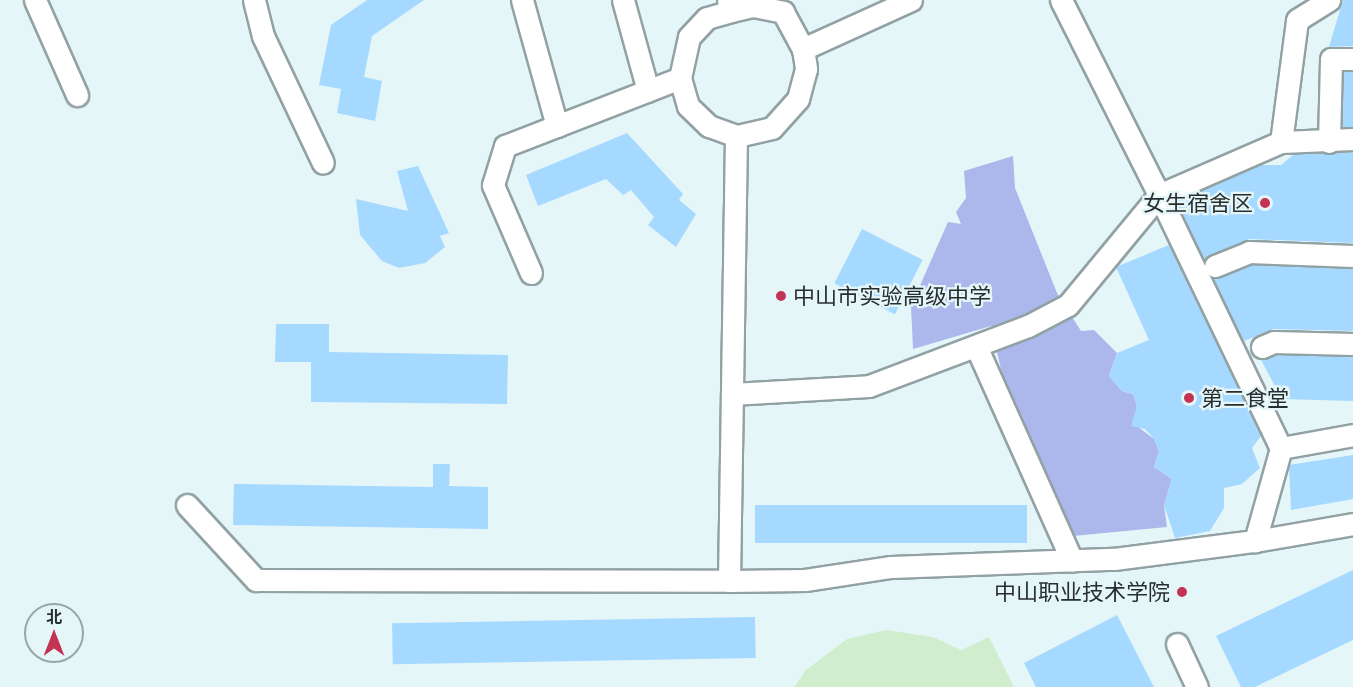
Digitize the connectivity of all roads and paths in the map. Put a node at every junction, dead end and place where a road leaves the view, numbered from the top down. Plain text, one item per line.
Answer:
1 (35, 0) edge
2 (254, 0) edge
3 (522, 0) edge
4 (622, 0) edge
5 (911, 0) edge
6 (1061, 0) edge
7 (1329, 0) edge
8 (729, 5) edge
9 (803, 50) junction
10 (1353, 59) edge
11 (680, 78) junction
12 (648, 91) junction
13 (78, 95) dead end
14 (557, 126) junction
15 (736, 136) junction
16 (1353, 140) edge
17 (1281, 142) junction
18 (1329, 142) junction
19 (323, 163) dead end
20 (1159, 195) junction
21 (1353, 256) edge
22 (1215, 266) dead end
23 (531, 273) dead end
24 (1353, 344) edge
25 (1262, 347) dead end
26 (967, 349) junction
27 (732, 394) junction
28 (1353, 435) edge
29 (1281, 448) junction
30 (187, 505) dead end
31 (1353, 524) edge
32 (1255, 541) junction
33 (1072, 561) junction
34 (729, 581) junction
35 (1177, 644) dead end
36 (1197, 687) edge

1 - 13 street
2 - 19 street
3 - 14 street
4 - 12 street
5 - 9 street
6 - 20 street
7 - 17 street
8 - 9 street
8 - 11 street
9 - 15 street
10 - 18 street
11 - 12 street
11 - 15 street
12 - 14 street
14 - 23 street
15 - 27 street
16 - 18 street
17 - 18 street
17 - 20 street
20 - 26 street
20 - 29 street
21 - 22 street
24 - 25 street
26 - 27 street
26 - 33 street
27 - 34 street
28 - 29 street
29 - 32 street
30 - 34 street
31 - 32 street
32 - 33 street
33 - 34 street
35 - 36 street

